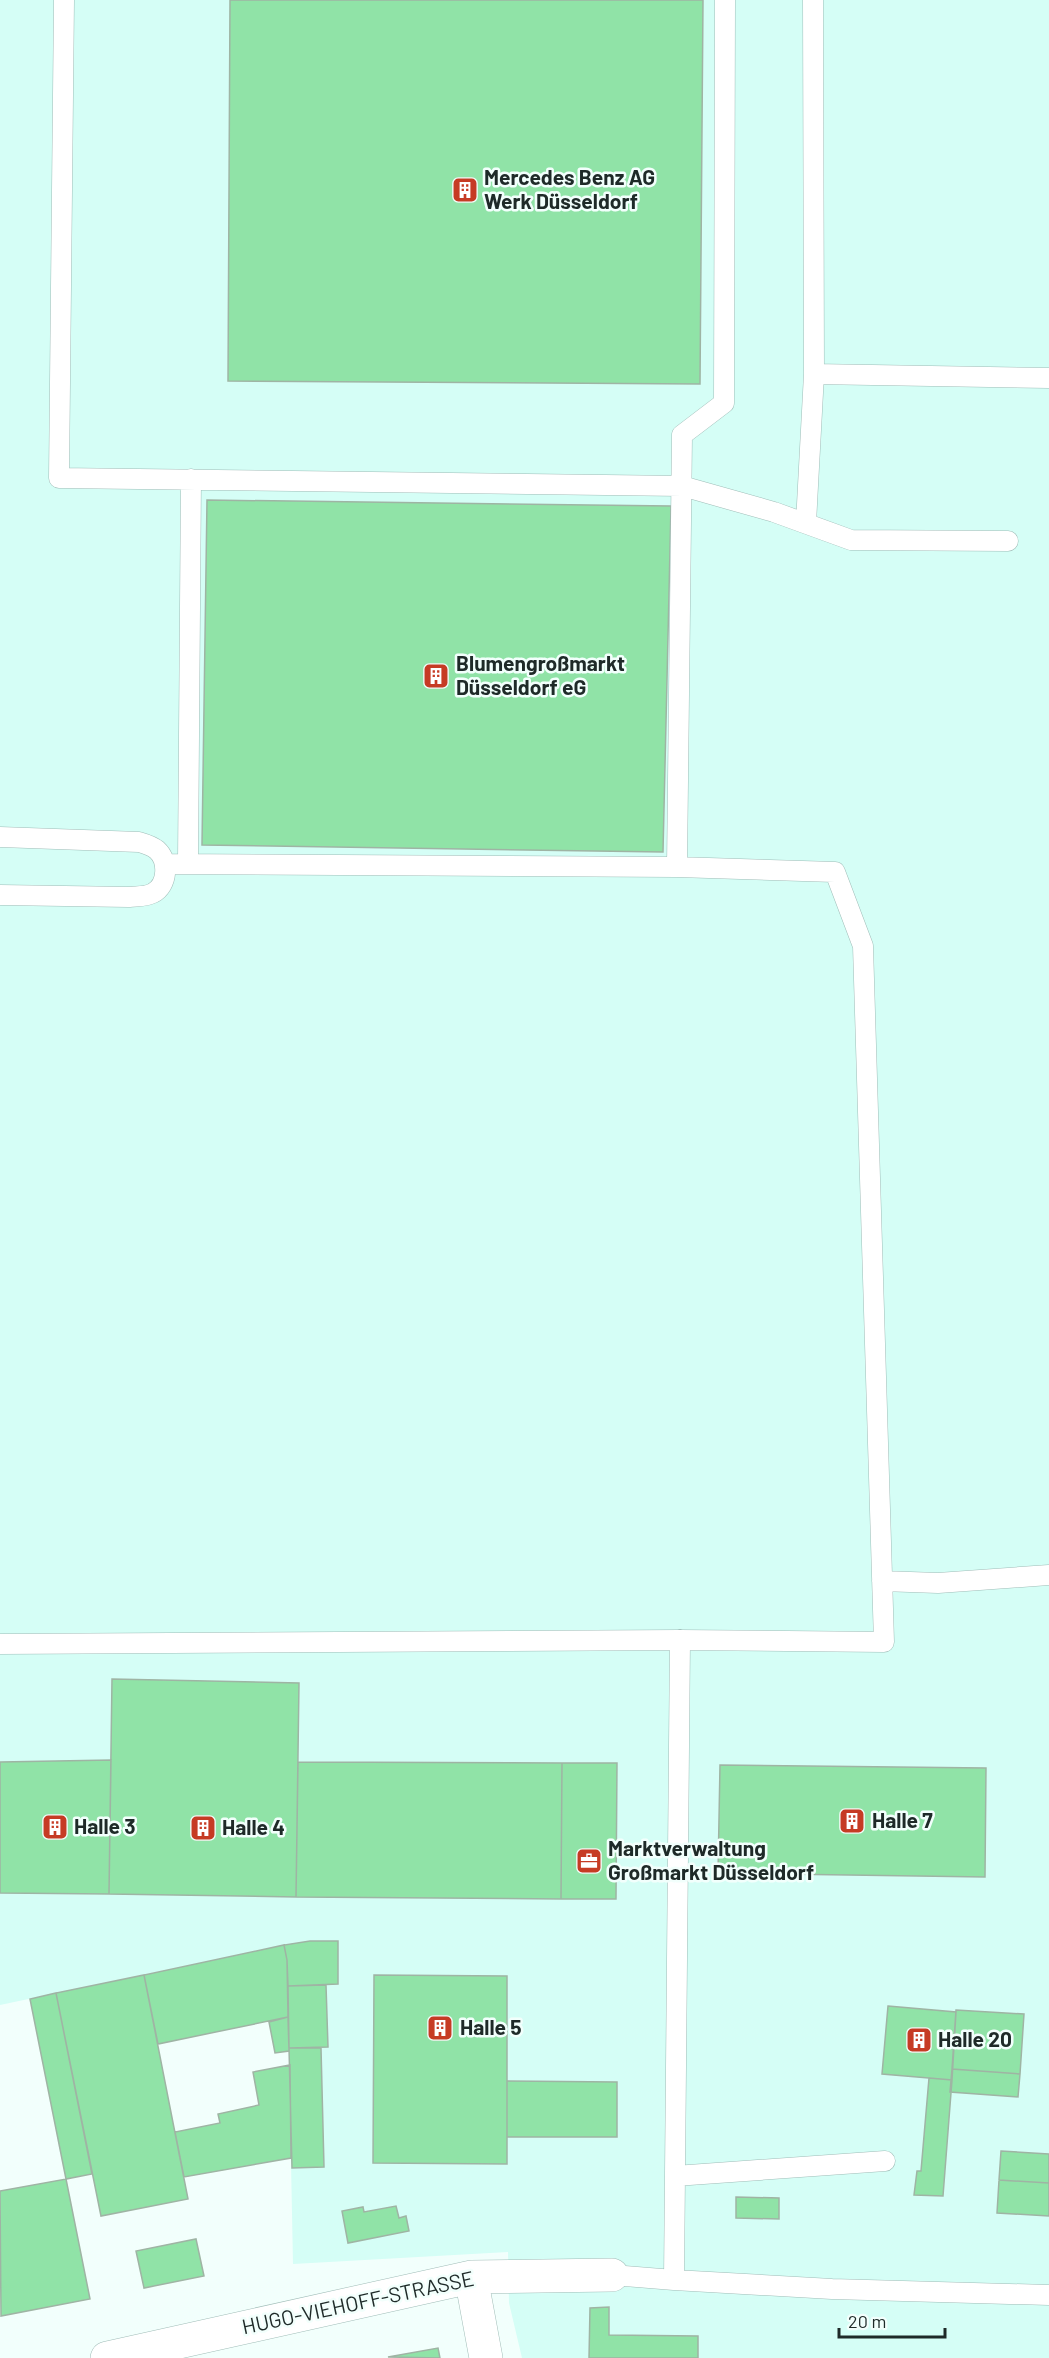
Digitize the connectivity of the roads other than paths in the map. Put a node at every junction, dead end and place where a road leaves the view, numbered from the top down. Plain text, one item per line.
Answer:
1 (64, 0) edge
2 (724, 0) edge
3 (813, 0) edge
4 (814, 374) junction
5 (1049, 378) edge
6 (191, 479) junction
7 (682, 486) junction
8 (806, 523) junction
9 (1008, 541) dead end
10 (0, 837) edge
11 (188, 863) junction
12 (165, 864) junction
13 (677, 867) junction
14 (0, 895) edge
15 (1049, 1575) edge
16 (882, 1581) junction
17 (680, 1640) junction
18 (0, 1644) edge
19 (885, 2161) dead end
20 (675, 2176) junction
21 (612, 2275) joint
22 (471, 2277) junction
23 (674, 2280) junction
24 (1049, 2295) edge
25 (125, 2356) edge
26 (486, 2358) edge

1 - 6 lane
2 - 7 lane
3 - 4 lane
4 - 5 lane
4 - 8 lane
6 - 7 lane
6 - 11 lane
7 - 8 lane
7 - 13 lane
8 - 9 lane
10 - 12 lane
11 - 12 lane
11 - 13 lane
12 - 14 lane
13 - 16 lane
15 - 16 lane
16 - 17 lane
17 - 18 lane
17 - 20 lane
19 - 20 lane
20 - 23 lane
21 - 22 street, HUGO-VIEHOFF-STRASSE
21 - 23 lane
22 - 25 street, HUGO-VIEHOFF-STRASSE
22 - 26 street
23 - 24 lane

